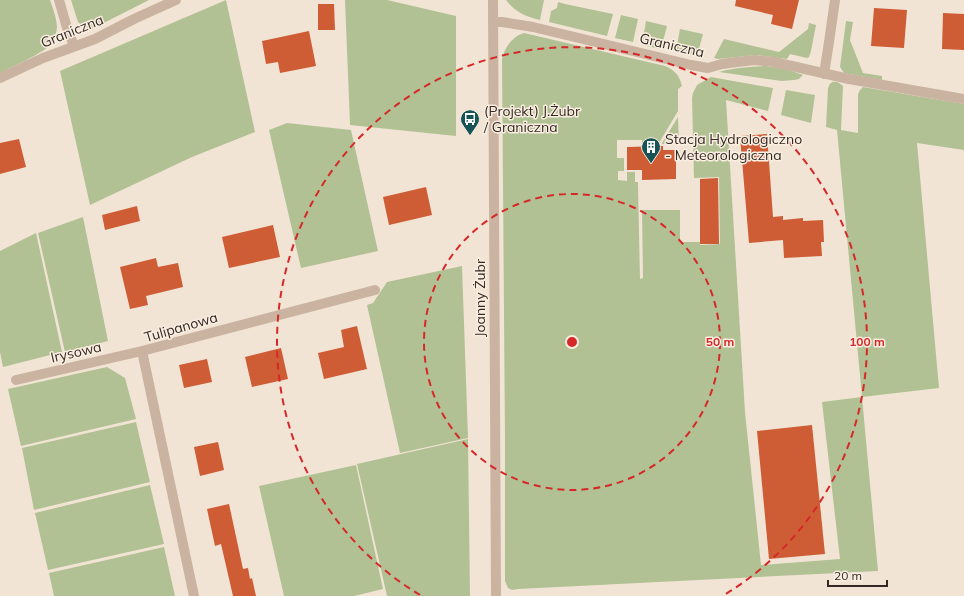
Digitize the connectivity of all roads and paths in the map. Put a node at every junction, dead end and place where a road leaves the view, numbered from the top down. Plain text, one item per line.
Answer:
1 (58, 0) edge
2 (176, 0) edge
3 (493, 0) edge
4 (835, 0) edge
5 (493, 22) junction
6 (74, 46) junction
7 (824, 74) junction
8 (0, 78) edge
9 (964, 99) edge
10 (375, 290) dead end
11 (142, 352) junction
12 (16, 380) dead end
13 (194, 596) edge
14 (496, 596) edge

1 - 6 street
2 - 6 street, Graniczna
3 - 5 street, Joanny Żubr
4 - 7 street
5 - 7 street, Graniczna
5 - 14 street, Joanny Żubr
6 - 8 street, Graniczna
7 - 9 street, Graniczna
10 - 11 street, Tulipanowa
11 - 12 street, Irysowa
11 - 13 street, Tulipanowa

